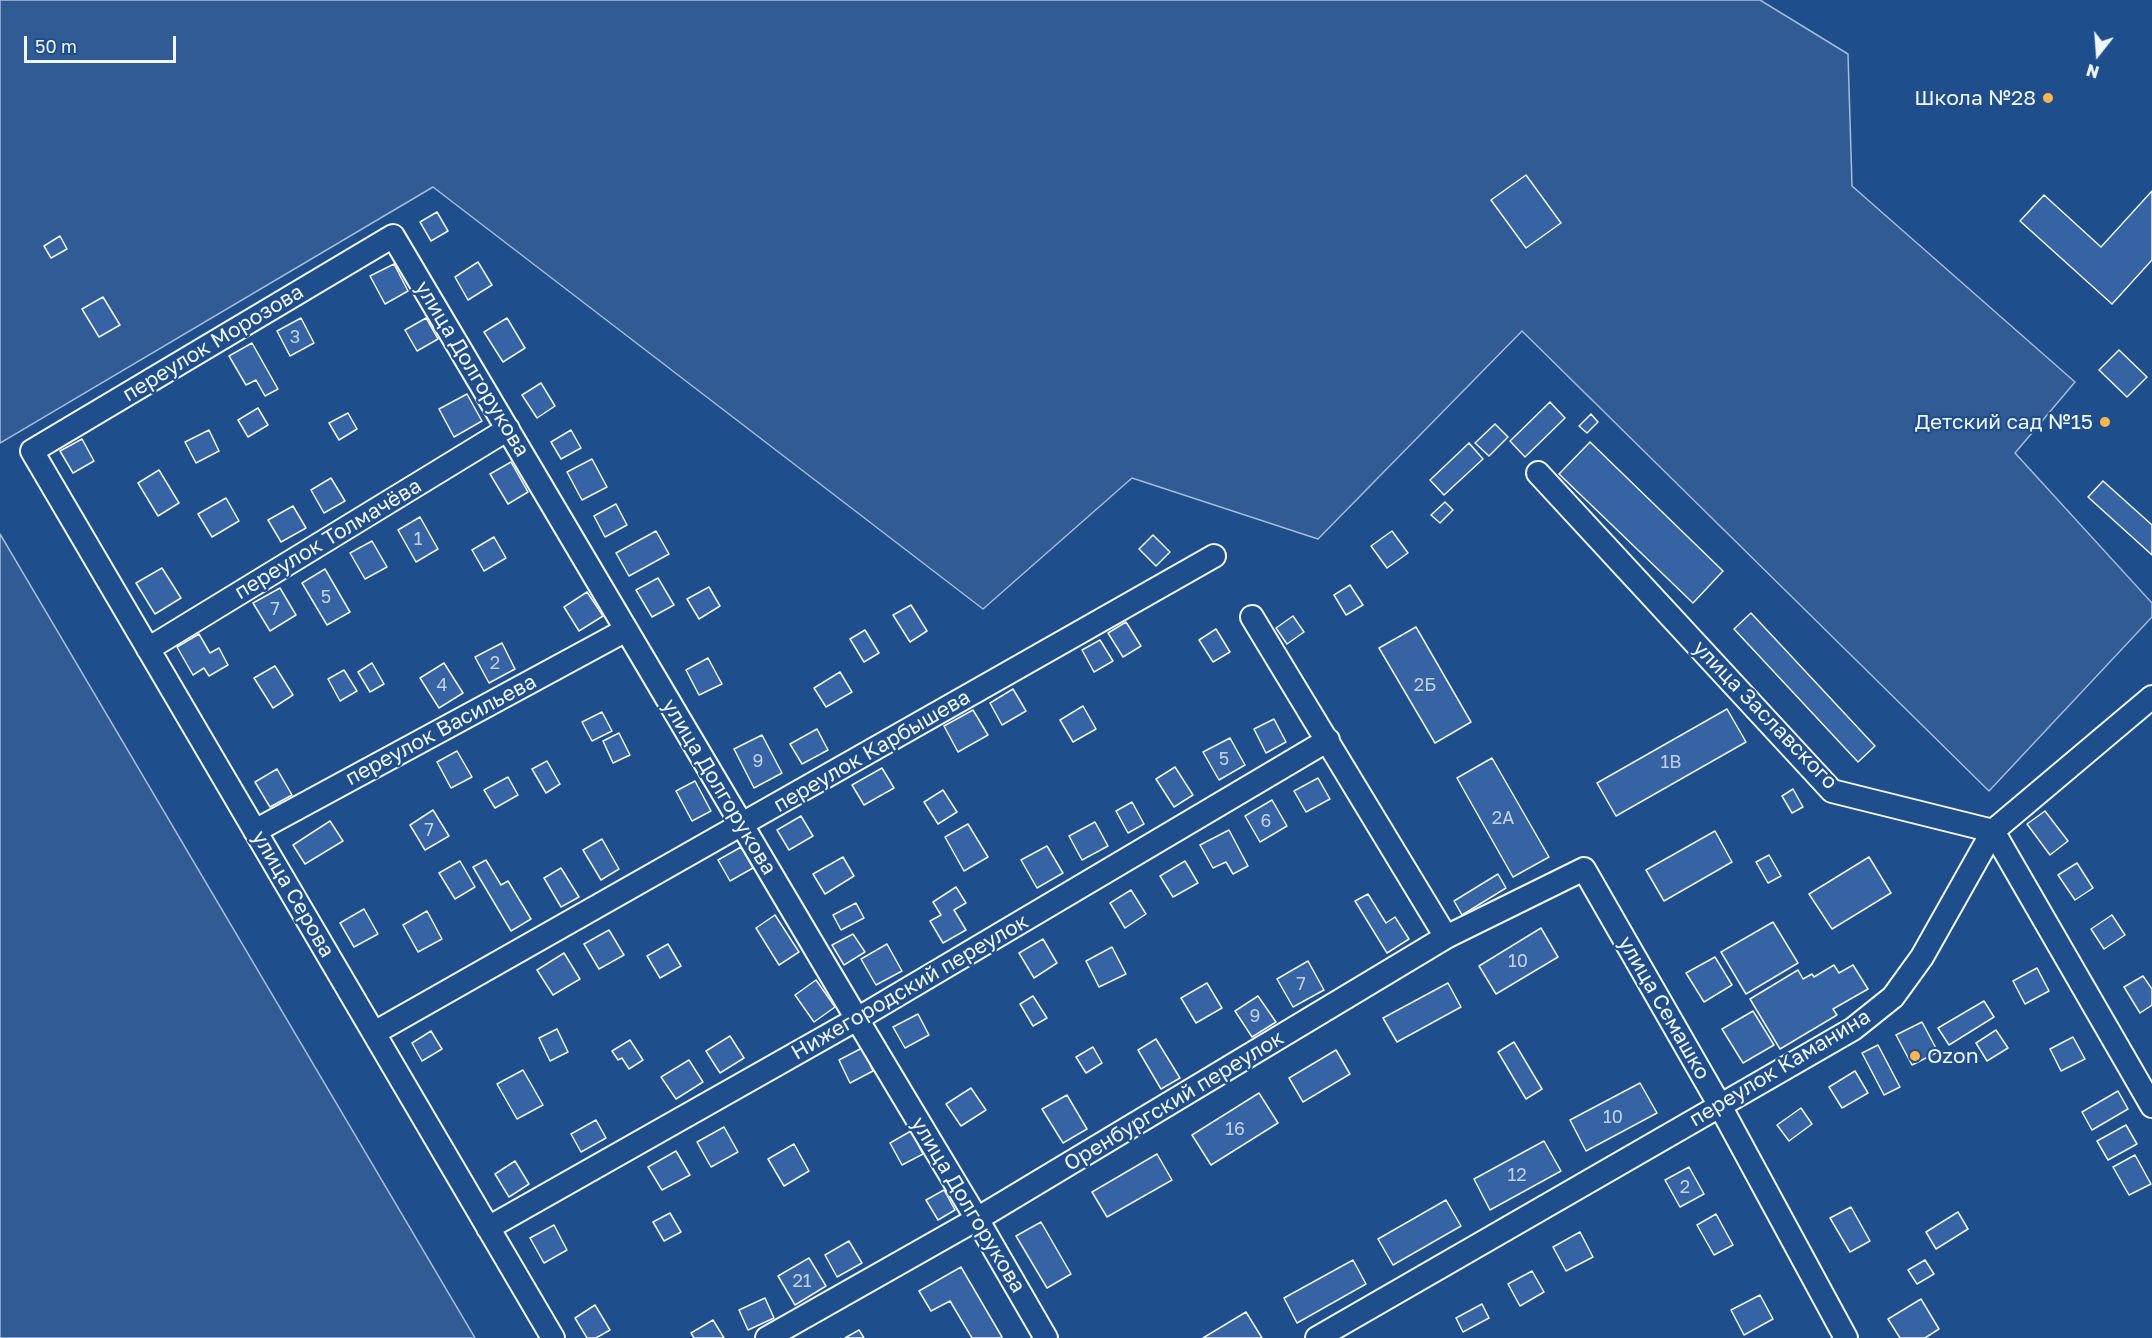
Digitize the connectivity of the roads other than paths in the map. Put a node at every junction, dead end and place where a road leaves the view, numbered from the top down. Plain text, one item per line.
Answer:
1 (393, 236) joint
2 (508, 429) junction
3 (32, 451) joint
4 (1538, 473) dead end
5 (1214, 556) dead end
6 (1252, 617) dead end
7 (626, 630) junction
8 (148, 649) junction
9 (2152, 698) edge
10 (1328, 740) junction
11 (742, 825) junction
12 (255, 831) junction
13 (1993, 831) junction
14 (1584, 869) joint
15 (1446, 937) junction
16 (856, 1019) junction
17 (374, 1033) junction
18 (1719, 1104) junction
19 (2152, 1106) edge
20 (977, 1219) junction
21 (488, 1228) junction
22 (553, 1338) edge
23 (767, 1338) edge
24 (1046, 1338) edge
25 (1317, 1338) edge
26 (1846, 1338) edge

1 - 2 street, улица Долгорукова
1 - 3 street, переулок Морозова
2 - 7 street, улица Долгорукова
2 - 8 street, переулок Толмачёва
3 - 8 street, улица Серова
4 - 13 street, улица Заславского
5 - 11 street, переулок Карбышева
6 - 10 street
7 - 11 street, улица Долгорукова
7 - 12 street, переулок Васильева
8 - 12 street, улица Серова
9 - 13 street, переулок Каманина
10 - 15 street
10 - 16 street, Нижегородский переулок
11 - 16 street, улица Долгорукова
11 - 17 street, переулок Карбышева
12 - 17 street, улица Серова
13 - 18 street, переулок Каманина
13 - 19 street
14 - 15 street, Оренбургский переулок
14 - 18 street, улица Семашко
15 - 20 street, Оренбургский переулок
16 - 20 street, улица Долгорукова
16 - 21 street, Нижегородский переулок
17 - 21 street, улица Серова
18 - 25 street, переулок Каманина
18 - 26 street, улица Семашко
20 - 23 street, Оренбургский переулок
20 - 24 street, улица Долгорукова
21 - 22 street, улица Серова

